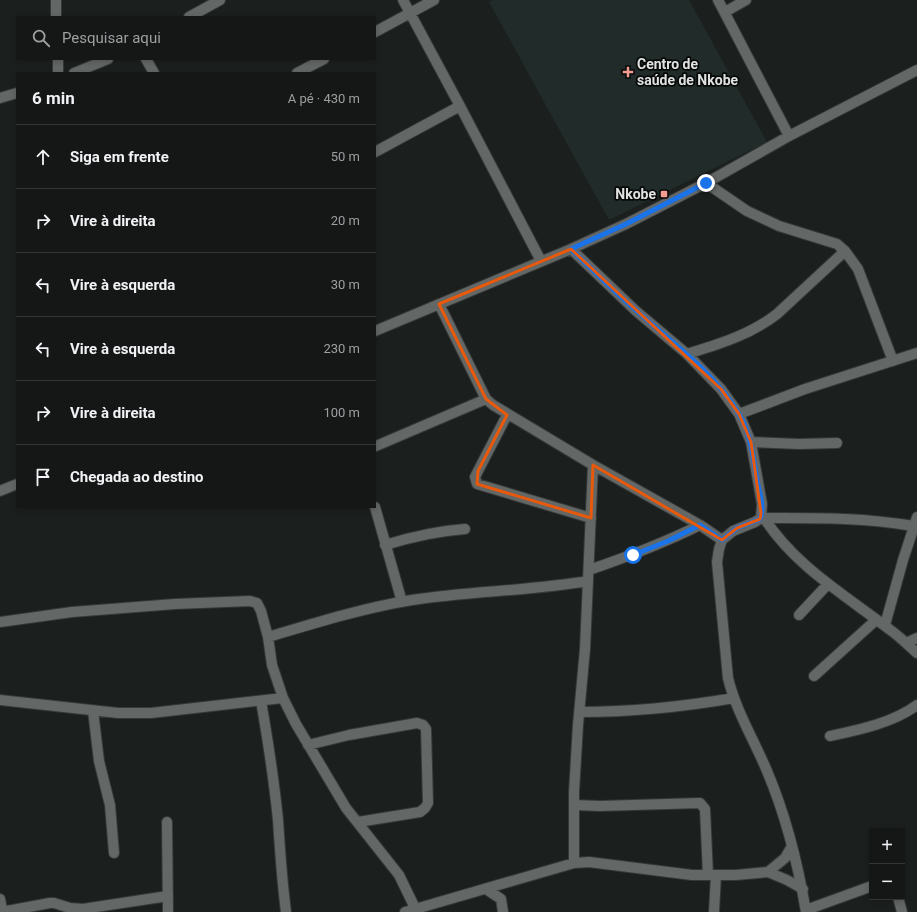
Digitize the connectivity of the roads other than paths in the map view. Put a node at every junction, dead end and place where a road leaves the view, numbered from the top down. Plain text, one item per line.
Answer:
1 (56, 0) edge
2 (220, 0) edge
3 (403, 0) edge
4 (434, 0) edge
5 (718, 0) edge
6 (746, 0) edge
7 (725, 12) junction
8 (410, 13) junction
9 (56, 16) edge
10 (191, 16) edge
11 (376, 31) edge
12 (58, 60) edge
13 (106, 60) edge
14 (147, 60) edge
15 (322, 60) edge
16 (917, 70) edge
17 (58, 72) edge
18 (76, 72) edge
19 (153, 72) edge
20 (300, 72) edge
21 (16, 93) edge
22 (0, 98) edge
23 (460, 106) junction
24 (789, 136) junction
25 (376, 151) edge
26 (706, 183) junction
27 (571, 249) junction
28 (845, 251) junction
29 (541, 261) junction
30 (439, 304) junction
31 (376, 331) edge
32 (917, 353) edge
33 (687, 354) junction
34 (893, 361) junction
35 (486, 399) junction
36 (507, 414) junction
37 (740, 414) junction
38 (751, 442) junction
39 (837, 443) dead end
40 (376, 446) edge
41 (593, 465) junction
42 (16, 484) edge
43 (0, 491) edge
44 (375, 508) edge
45 (591, 518) junction
46 (763, 518) junction
47 (915, 521) edge
48 (700, 525) junction
49 (465, 529) dead end
50 (722, 540) junction
51 (385, 545) junction
52 (589, 570) junction
53 (588, 580) junction
54 (828, 584) junction
55 (402, 602) junction
56 (799, 616) dead end
57 (0, 622) edge
58 (880, 623) junction
59 (268, 637) junction
60 (917, 638) edge
61 (906, 644) junction
62 (917, 653) edge
63 (814, 676) dead end
64 (282, 698) junction
65 (734, 698) junction
66 (0, 700) edge
67 (261, 701) junction
68 (917, 705) edge
69 (93, 711) junction
70 (579, 712) junction
71 (830, 736) dead end
72 (308, 745) junction
73 (574, 805) junction
74 (167, 822) dead end
75 (358, 822) junction
76 (792, 846) junction
77 (114, 853) dead end
78 (574, 863) junction
79 (768, 872) junction
80 (712, 875) junction
81 (869, 887) edge
82 (486, 888) junction
83 (803, 889) junction
84 (168, 896) junction
85 (0, 899) edge
86 (899, 900) edge
87 (50, 908) edge
88 (409, 911) edge
89 (806, 911) edge
90 (168, 912) edge
91 (286, 912) edge
92 (503, 912) edge
93 (714, 912) edge
94 (902, 912) edge

1 - 9 street
2 - 10 street
3 - 8 street
4 - 8 street
5 - 7 street
6 - 7 street
7 - 24 street
8 - 11 street
8 - 23 street
12 - 17 street
13 - 18 street
14 - 19 street
15 - 20 street
16 - 24 street
21 - 22 street
23 - 25 street
23 - 29 street
24 - 26 street
26 - 27 street
26 - 28 street
27 - 29 street
27 - 33 street
28 - 33 street
28 - 34 street
29 - 30 street
30 - 31 street
30 - 35 street
32 - 34 street
33 - 37 street
34 - 37 street
35 - 36 street
35 - 40 street
36 - 41 street
36 - 45 street
37 - 38 street
38 - 39 street
38 - 46 street
41 - 45 street
41 - 48 street
42 - 43 street
44 - 51 street
45 - 52 street
46 - 47 street
46 - 50 street
46 - 54 street
47 - 58 street
48 - 50 street
48 - 52 street
49 - 51 street
50 - 65 street
51 - 55 street
52 - 53 street
53 - 55 street
53 - 70 street
54 - 56 street
54 - 58 street
55 - 59 street
57 - 59 street
58 - 61 street
58 - 63 street
59 - 64 street
60 - 61 street
61 - 62 street
64 - 67 street
64 - 72 street
65 - 70 street
65 - 76 street
66 - 69 street
67 - 69 street
67 - 91 street
68 - 71 street
69 - 77 street
70 - 73 street
72 - 75 street
72 - 75 street
73 - 78 street
73 - 80 street
74 - 84 street
75 - 88 street
76 - 79 street
76 - 83 street
78 - 80 street
78 - 82 street
79 - 80 street
79 - 83 street
80 - 93 street
81 - 89 street
82 - 88 street
82 - 92 street
83 - 89 street
84 - 87 street
84 - 90 street
85 - 87 street
86 - 94 street

